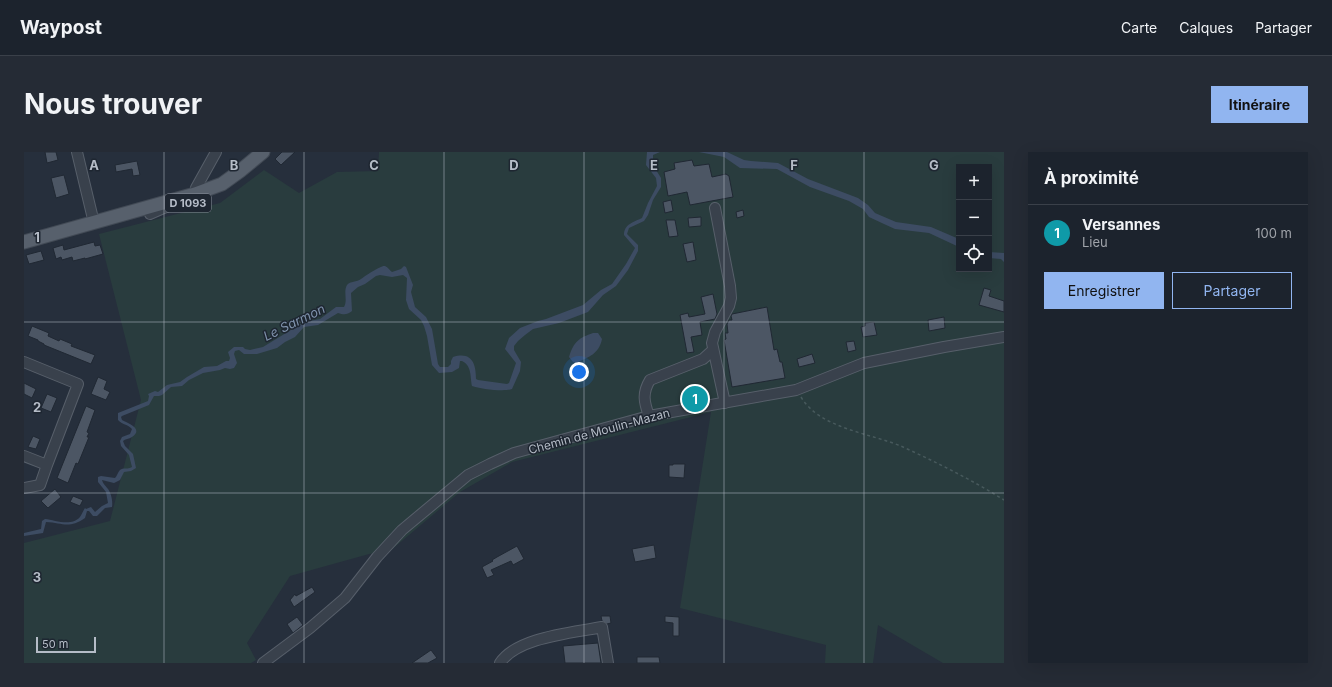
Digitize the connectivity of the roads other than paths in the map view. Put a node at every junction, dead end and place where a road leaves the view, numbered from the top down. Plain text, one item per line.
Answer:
1 (77, 152) edge
2 (216, 152) edge
3 (263, 152) edge
4 (266, 152) edge
5 (194, 194) junction
6 (715, 208) dead end
7 (150, 214) junction
8 (94, 223) junction
9 (24, 242) edge
10 (1004, 337) edge
11 (714, 350) junction
12 (24, 362) edge
13 (725, 403) junction
14 (649, 416) junction
15 (24, 456) edge
16 (47, 464) junction
17 (24, 488) edge
18 (264, 663) edge
19 (500, 663) edge
20 (608, 663) edge

1 - 8 street
2 - 5 street
3 - 5 main road, D 1093
4 - 7 main road, D 1093
5 - 7 street
5 - 8 main road, D 1093
6 - 11 street
7 - 8 main road, D 1093
8 - 9 main road, D 1093
10 - 13 street, Chemin de Moulin-Mazan
11 - 13 street
11 - 14 street
12 - 16 street
13 - 14 street, Chemin de Moulin-Mazan
14 - 18 street, Chemin de Moulin-Mazan
15 - 16 street
16 - 17 street
19 - 20 street

